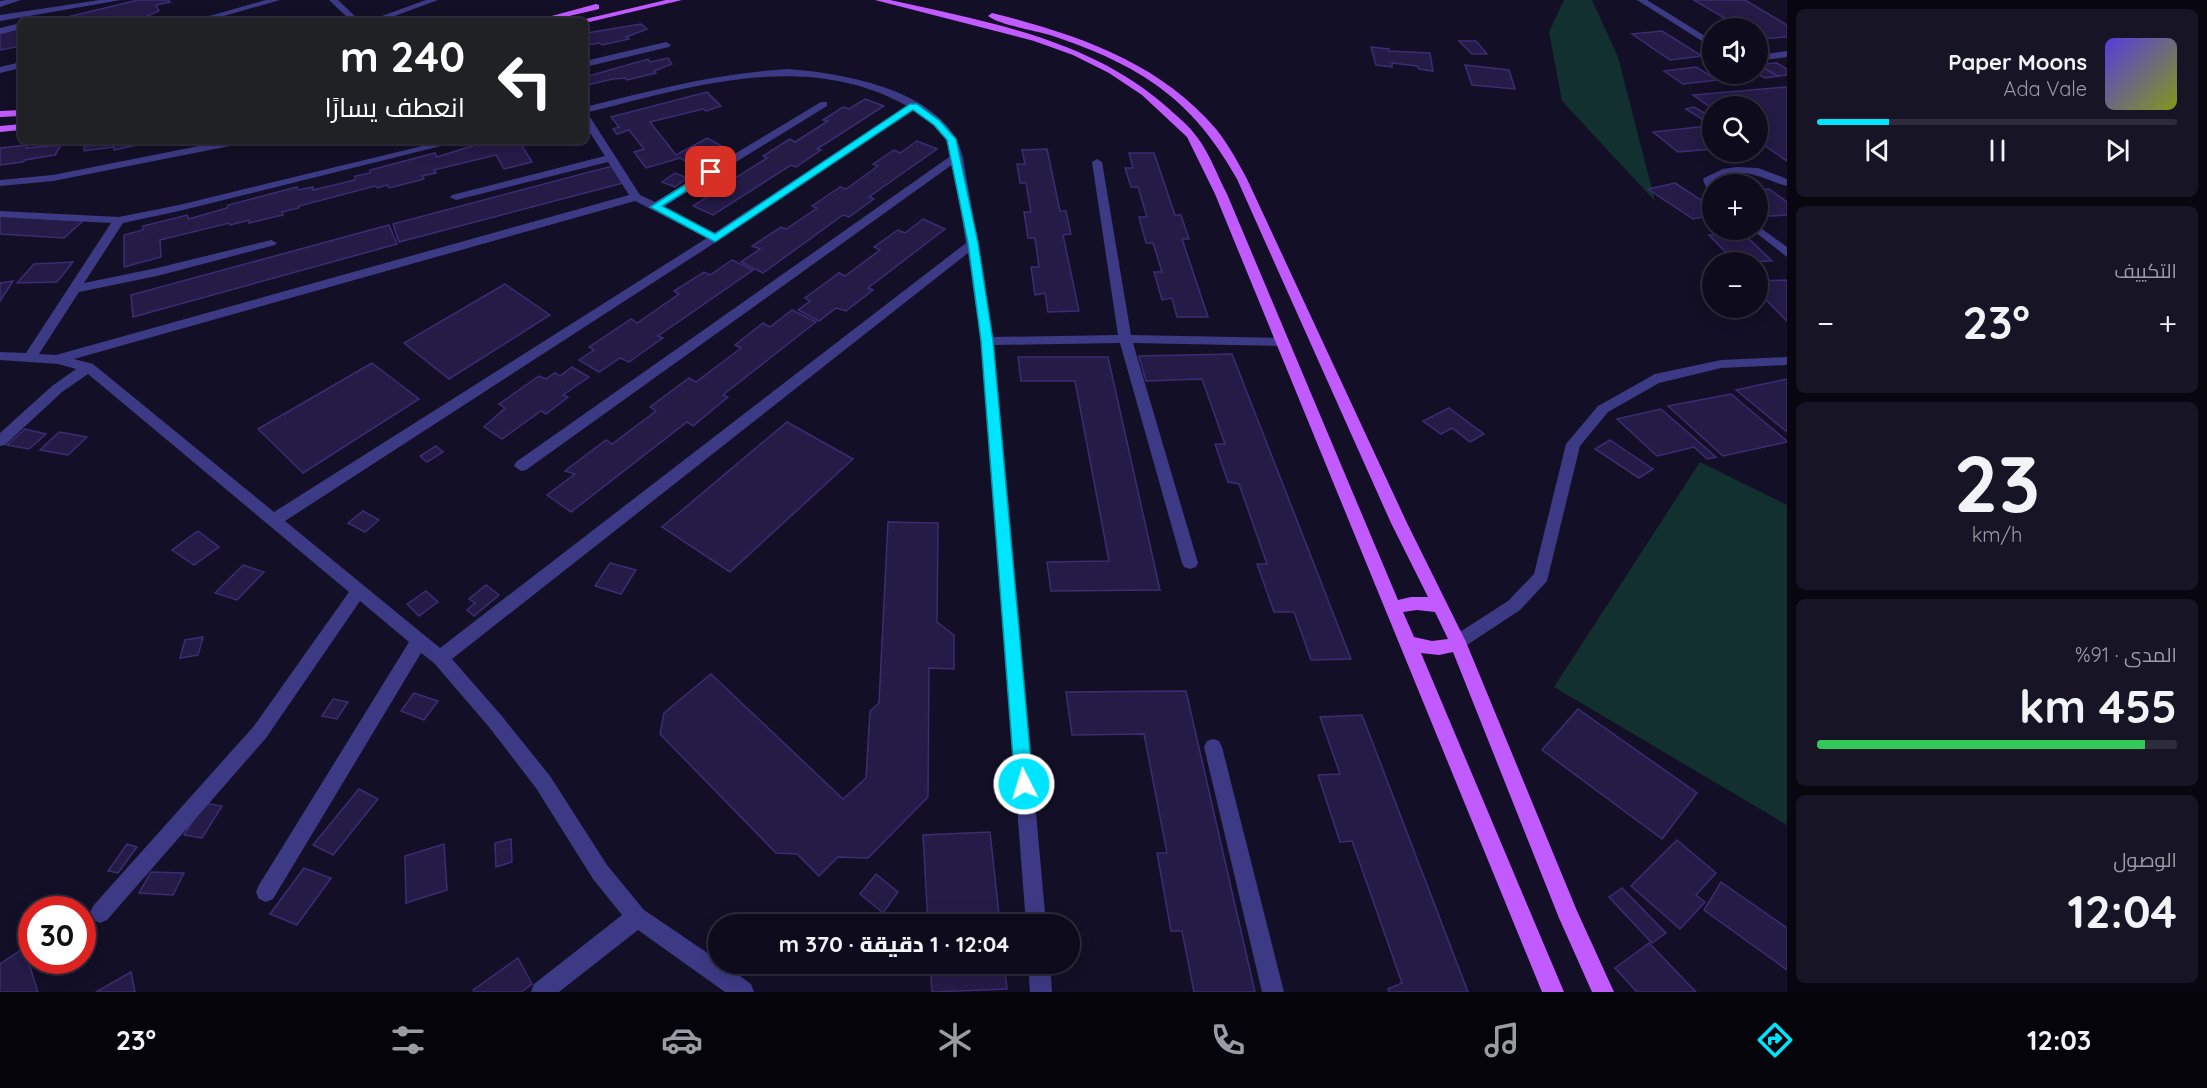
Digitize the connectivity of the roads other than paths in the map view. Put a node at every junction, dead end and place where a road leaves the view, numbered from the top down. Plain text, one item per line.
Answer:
1 (16, 0) edge
2 (117, 0) edge
3 (125, 0) edge
4 (276, 0) edge
5 (333, 0) edge
6 (434, 0) edge
7 (678, 0) edge
8 (879, 0) edge
9 (925, 0) edge
10 (1641, 0) edge
11 (0, 4) edge
12 (602, 6) dead end
13 (0, 18) edge
14 (52, 18) edge
15 (207, 18) edge
16 (353, 18) edge
17 (381, 18) edge
18 (550, 18) edge
19 (588, 19) edge
20 (18, 27) edge
21 (0, 31) edge
22 (1702, 38) edge
23 (666, 45) dead end
24 (1787, 54) edge
25 (1768, 56) edge
26 (588, 63) edge
27 (18, 66) edge
28 (0, 70) edge
29 (824, 104) dead end
30 (913, 106) junction
31 (588, 109) edge
32 (18, 113) edge
33 (0, 114) edge
34 (588, 122) edge
35 (18, 127) edge
36 (0, 129) edge
37 (225, 144) edge
38 (444, 144) edge
39 (956, 157) junction
40 (611, 158) junction
41 (1097, 162) dead end
42 (1717, 174) edge
43 (1766, 174) edge
44 (1768, 175) edge
45 (0, 183) edge
46 (1787, 183) edge
47 (456, 197) dead end
48 (636, 197) junction
49 (655, 207) junction
50 (0, 214) edge
51 (119, 220) junction
52 (1768, 237) edge
53 (715, 238) junction
54 (270, 243) dead end
55 (973, 243) junction
56 (1787, 253) edge
57 (75, 289) junction
58 (1125, 339) junction
59 (987, 341) junction
60 (1282, 342) junction
61 (0, 356) edge
62 (31, 356) junction
63 (58, 360) junction
64 (1787, 361) edge
65 (88, 367) junction
66 (0, 441) edge
67 (521, 466) dead end
68 (274, 520) junction
69 (1190, 563) dead end
70 (359, 590) junction
71 (1441, 607) junction
72 (1393, 609) junction
73 (419, 641) junction
74 (1406, 642) junction
75 (1458, 642) junction
76 (440, 658) junction
77 (1213, 747) dead end
78 (267, 892) dead end
79 (100, 913) dead end
80 (1035, 914) edge
81 (638, 917) junction
82 (1040, 974) edge
83 (542, 992) edge
84 (743, 992) edge
85 (1041, 992) edge
86 (1273, 992) edge
87 (1553, 992) edge
88 (1603, 992) edge

1 - 11 street
2 - 13 street
3 - 14 street
4 - 15 street
5 - 16 street
6 - 17 street
7 - 19 main road
8 - 60 main road
9 - 71 main road
10 - 22 street
12 - 18 main road
20 - 21 street
23 - 26 street
24 - 25 street
27 - 28 street
29 - 49 street
30 - 31 street
30 - 39 street
30 - 53 street
32 - 33 main road
34 - 40 street
35 - 36 main road
37 - 45 street
38 - 51 street
39 - 55 street
39 - 67 street
40 - 47 street
40 - 48 street
41 - 58 street
42 - 43 street
44 - 46 street
48 - 49 street
48 - 63 street
49 - 53 street
50 - 51 street
51 - 57 street
52 - 56 street
53 - 68 street
54 - 57 street
55 - 59 street
55 - 76 street
57 - 62 street
58 - 59 street
58 - 60 street
58 - 69 street
59 - 80 street
60 - 72 main road
61 - 62 street
62 - 63 street
63 - 65 street
64 - 75 street
65 - 66 street
65 - 68 street
68 - 70 street
70 - 73 street
70 - 79 street
71 - 72 main road
71 - 75 main road
72 - 74 main road
73 - 76 street
73 - 78 street
74 - 75 main road
74 - 87 main road
75 - 88 main road
76 - 81 street
77 - 86 street
81 - 83 street
81 - 84 street
82 - 85 street

